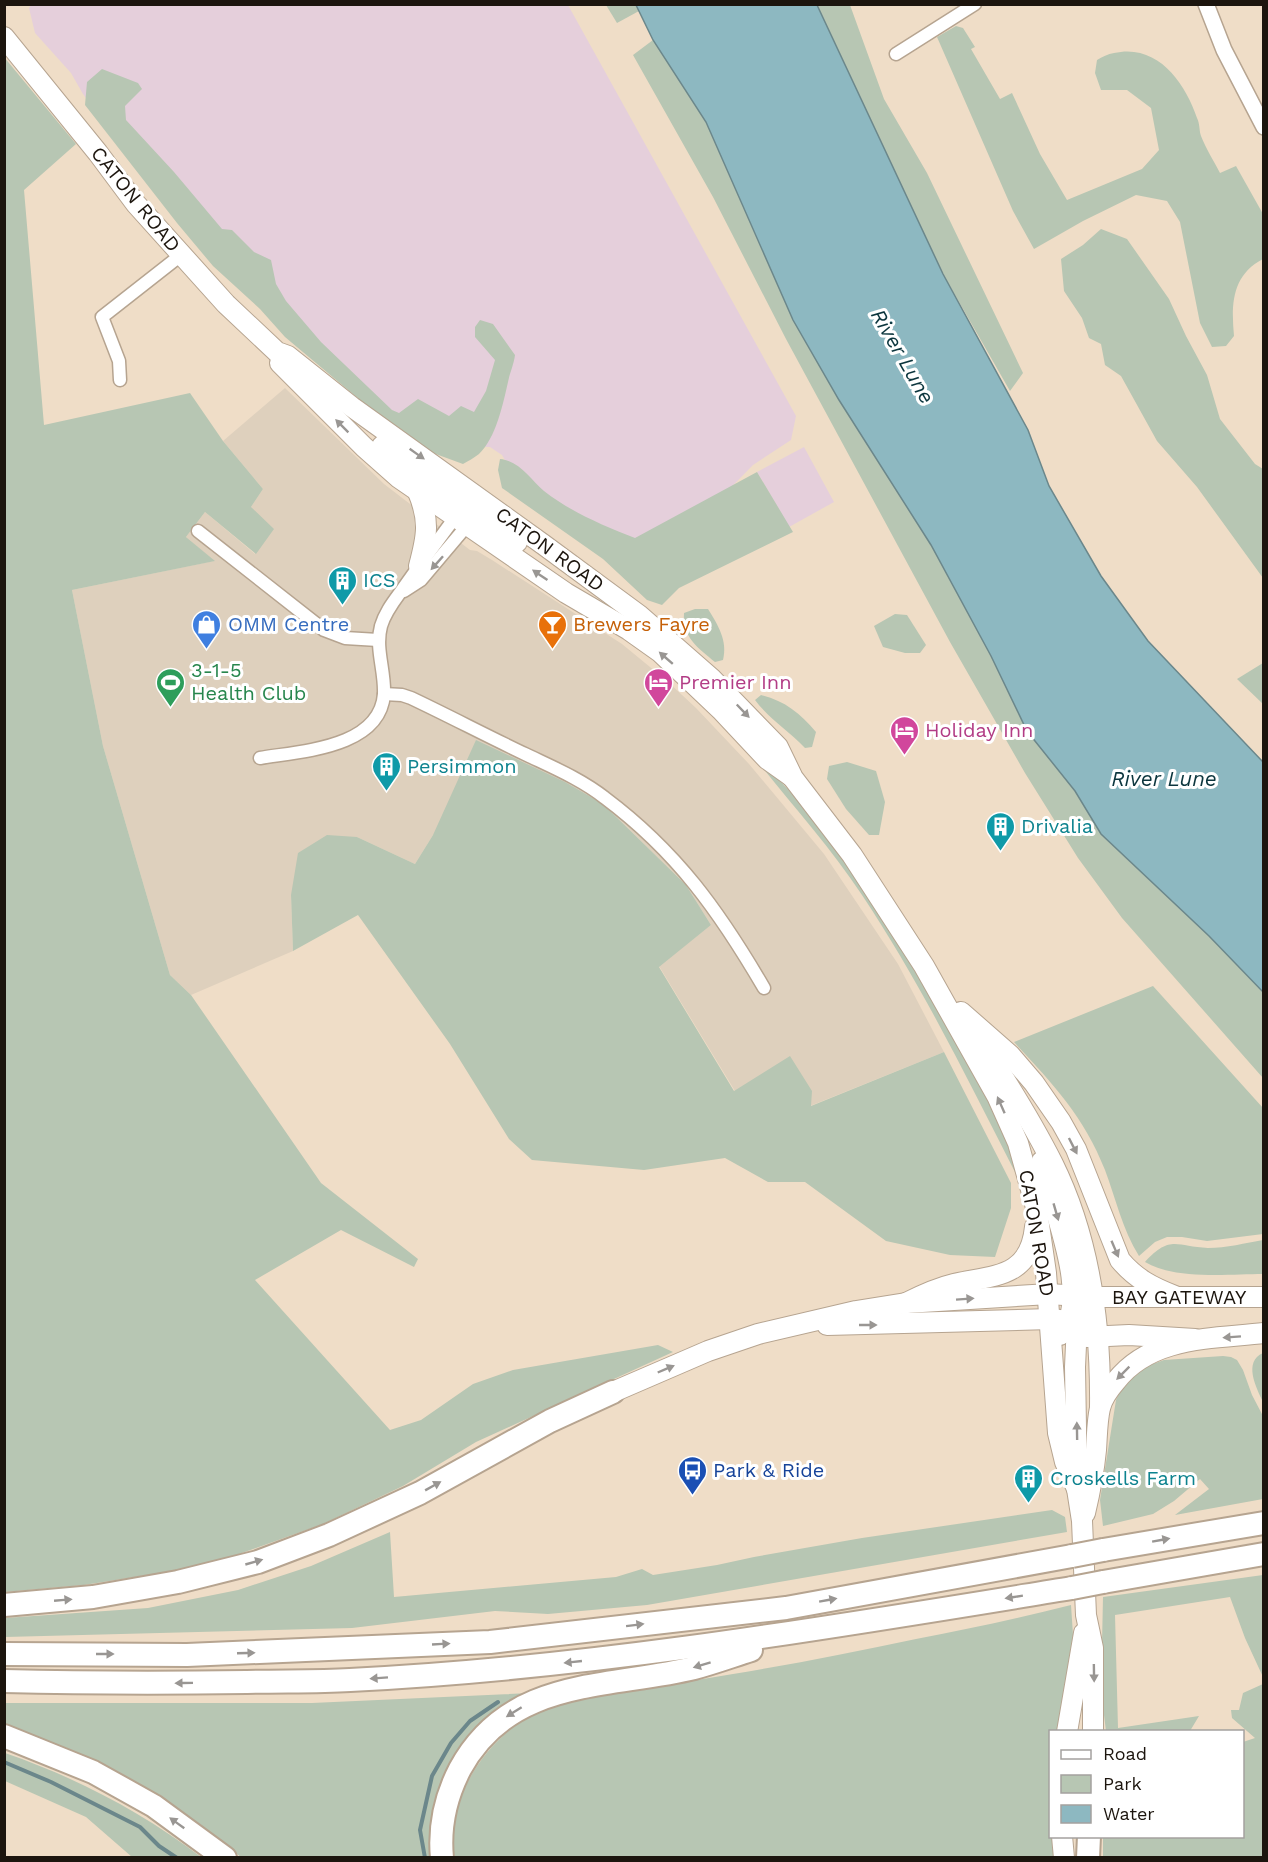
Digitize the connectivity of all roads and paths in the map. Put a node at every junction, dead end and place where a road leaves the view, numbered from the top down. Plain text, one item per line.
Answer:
1 (975, 4) edge
2 (1206, 4) edge
3 (4, 37) edge
4 (896, 54) dead end
5 (1263, 127) edge
6 (181, 255) junction
7 (277, 352) junction
8 (120, 380) dead end
9 (418, 492) junction
10 (470, 510) junction
11 (198, 531) dead end
12 (419, 566) junction
13 (400, 593) junction
14 (650, 635) junction
15 (378, 640) junction
16 (384, 694) junction
17 (260, 758) dead end
18 (924, 966) junction
19 (764, 988) dead end
20 (962, 1012) junction
21 (1038, 1135) junction
22 (1037, 1211) junction
23 (1049, 1294) junction
24 (1073, 1296) junction
25 (1175, 1296) junction
26 (1094, 1297) junction
27 (1263, 1297) edge
28 (906, 1303) junction
29 (1068, 1325) junction
30 (788, 1326) junction
31 (1263, 1334) edge
32 (1099, 1337) junction
33 (1201, 1339) junction
34 (613, 1392) joint
35 (1100, 1407) junction
36 (1077, 1489) junction
37 (1082, 1521) junction
38 (1263, 1522) edge
39 (1263, 1554) edge
40 (4, 1605) edge
41 (1086, 1615) junction
42 (819, 1630) junction
43 (4, 1654) edge
44 (4, 1681) edge
45 (1067, 1730) edge
46 (1093, 1730) edge
47 (4, 1736) edge
48 (1062, 1838) edge
49 (1091, 1838) edge
50 (1091, 1838) edge
51 (225, 1857) edge
52 (442, 1857) edge
53 (1064, 1857) edge
54 (1088, 1857) edge
55 (1095, 1857) edge

1 - 4 street
2 - 5 street
3 - 6 main road, CATON ROAD
6 - 7 main road, CATON ROAD
6 - 8 street
9 -> 7 main road, CATON ROAD
7 -> 10 main road, CATON ROAD
9 - 10 main road, CATON ROAD
9 - 12 main road
10 - 12 street
10 -> 13 street
10 - 14 main road, CATON ROAD
14 -> 10 main road, CATON ROAD
11 - 15 street
12 - 13 street
13 - 15 street
14 - 18 main road, CATON ROAD
15 - 16 street
16 - 17 street
16 - 19 street
18 - 20 main road, CATON ROAD
22 -> 18 main road, CATON ROAD
20 - 21 main road, CATON ROAD
20 -> 25 main road
21 -> 24 main road
21 - 26 main road, CATON ROAD
22 - 23 main road, CATON ROAD
22 - 28 main road
23 - 24 main road, BAY GATEWAY
28 -> 23 main road, BAY GATEWAY
23 - 29 main road, CATON ROAD
24 - 26 main road, BAY GATEWAY
24 - 29 main road
25 - 26 main road, BAY GATEWAY
25 - 27 main road, BAY GATEWAY
26 - 29 main road
26 - 32 main road, CATON ROAD
28 - 30 main road
30 -> 29 main road
29 - 32 main road
36 -> 29 main road
29 - 36 main road, CATON ROAD
34 -> 30 main road
31 -> 33 main road, BAY GATEWAY
32 - 33 main road
32 - 35 main road, CATON ROAD
33 -> 35 main road, CATON ROAD
40 -> 34 highway
35 - 37 main road, CATON ROAD
36 - 37 main road, CATON ROAD
37 - 41 main road, CATON ROAD
43 -> 38 highway, bridge
39 -> 42 highway, bridge
41 - 45 main road, CATON ROAD
41 -> 46 main road, CATON ROAD
42 -> 44 highway
42 -> 52 highway
51 -> 47 highway
48 - 53 main road
49 - 54 highway
50 - 55 main road

